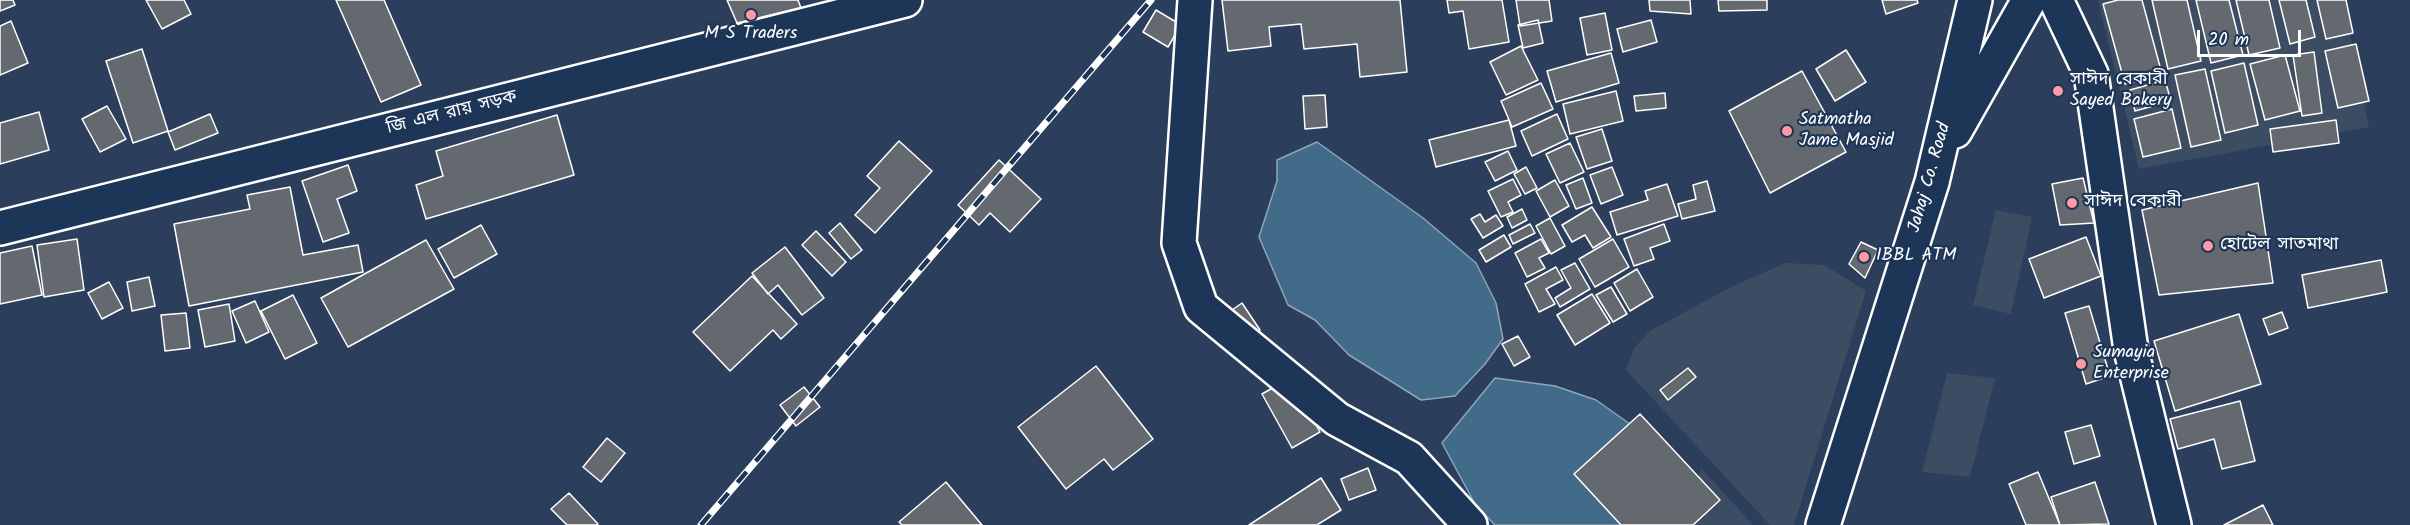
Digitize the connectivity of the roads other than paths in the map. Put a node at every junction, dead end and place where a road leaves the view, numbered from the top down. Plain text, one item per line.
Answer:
1 (905, 0) edge
2 (1195, 0) edge
3 (1975, 0) edge
4 (2029, 0) edge
5 (2056, 0) edge
6 (1936, 164) junction
7 (0, 228) edge
8 (1470, 525) edge
9 (1823, 525) edge
10 (2174, 525) edge

1 - 7 main road, জি এল রায় সড়ক
2 - 8 main road
3 - 6 main road, Jahaj Co. Road
4 - 6 main road
5 - 10 main road
6 - 9 main road, Jahaj Co. Road

